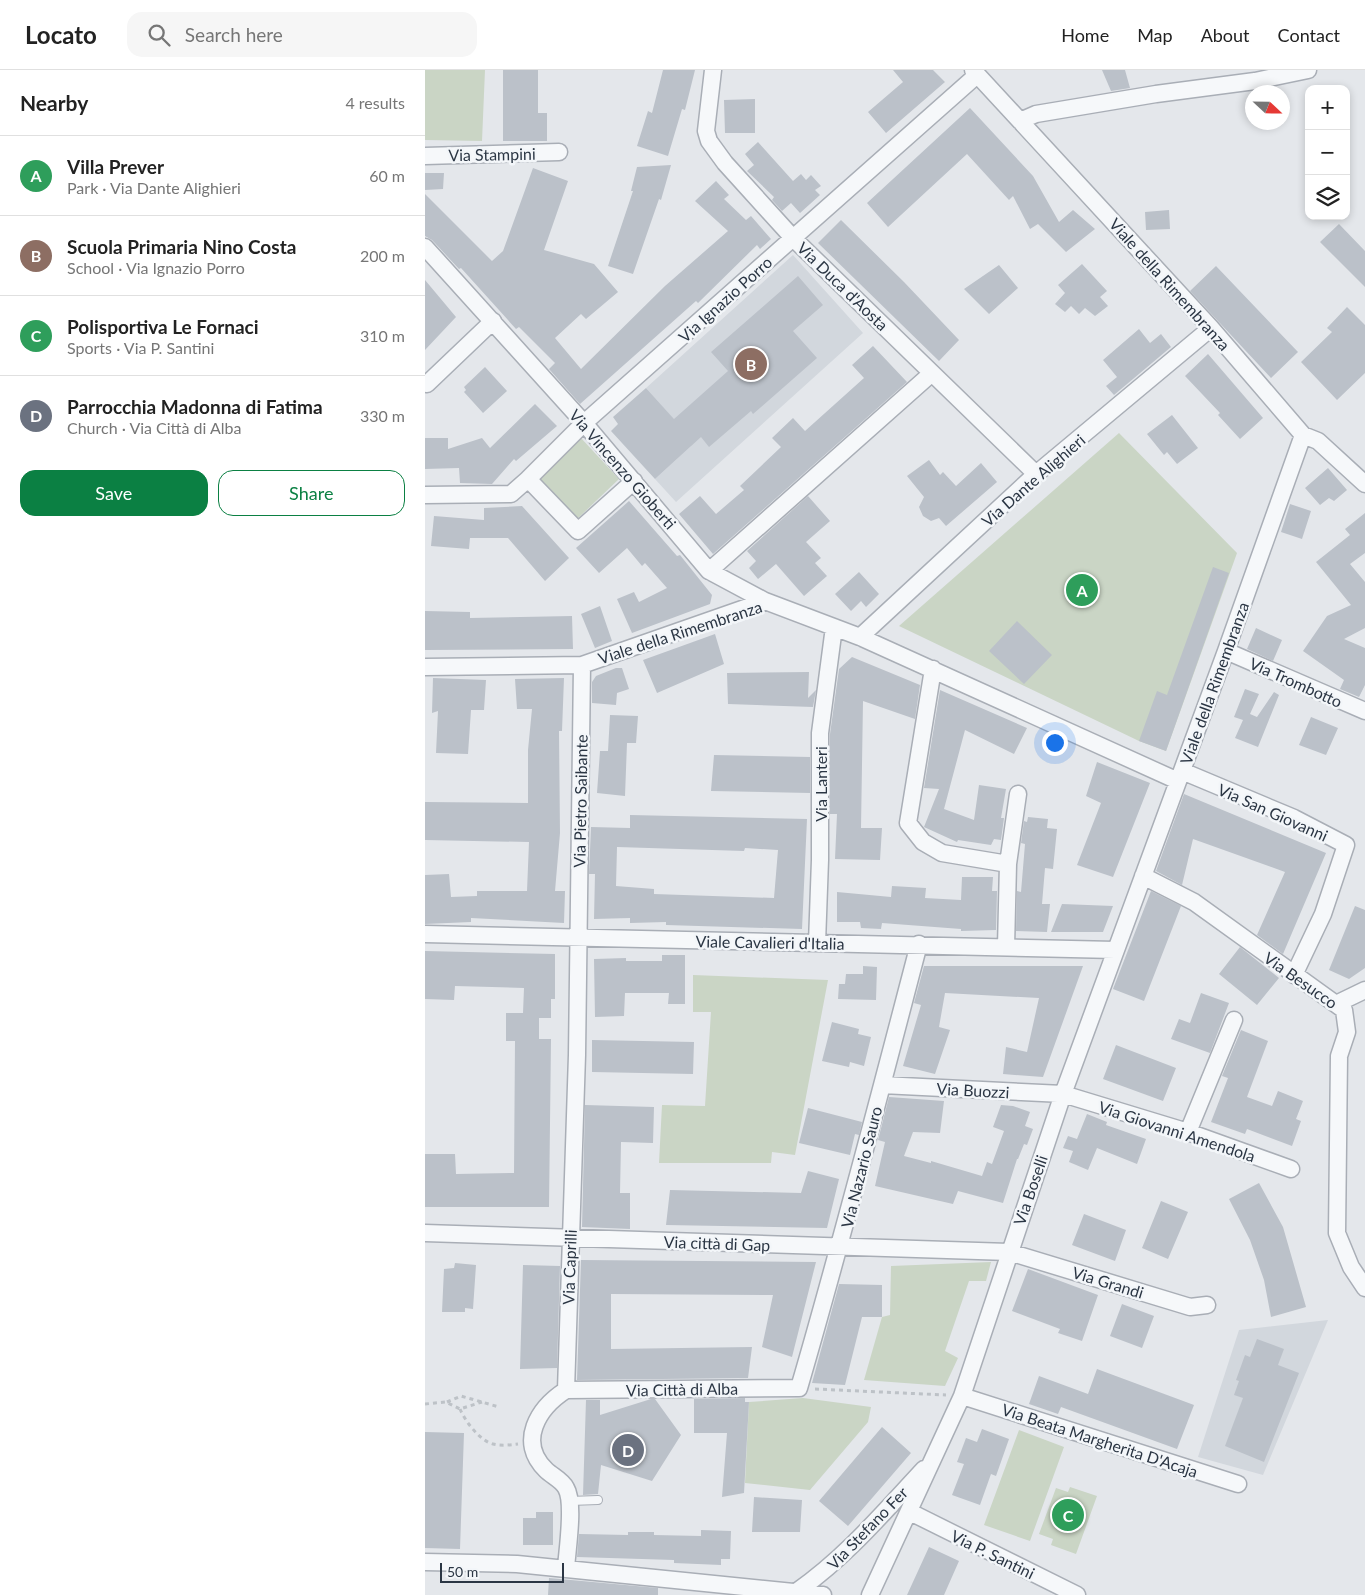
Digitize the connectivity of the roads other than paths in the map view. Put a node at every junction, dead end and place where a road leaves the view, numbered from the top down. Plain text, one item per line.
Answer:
1 (713, 70) edge
2 (1308, 70) edge
3 (975, 72) edge
4 (1020, 120) junction
5 (559, 152) dead end
6 (425, 156) edge
7 (793, 238) junction
8 (425, 247) edge
9 (493, 321) junction
10 (1211, 328) junction
11 (932, 373) junction
12 (427, 384) dead end
13 (584, 423) junction
14 (1303, 434) junction
15 (1036, 474) junction
16 (528, 479) junction
17 (634, 481) junction
18 (1365, 484) edge
19 (425, 495) edge
20 (709, 571) junction
21 (765, 601) junction
22 (834, 627) junction
23 (860, 637) junction
24 (1226, 652) junction
25 (581, 665) junction
26 (425, 667) edge
27 (933, 669) junction
28 (1365, 712) edge
29 (1180, 776) junction
30 (1018, 794) dead end
31 (1008, 864) junction
32 (1143, 876) junction
33 (425, 934) edge
34 (579, 938) junction
35 (817, 943) junction
36 (919, 944) junction
37 (1006, 947) junction
38 (1115, 950) junction
39 (1295, 975) junction
40 (1365, 990) edge
41 (1336, 1004) junction
42 (1234, 1020) dead end
43 (882, 1085) junction
44 (1063, 1094) junction
45 (1188, 1132) junction
46 (1291, 1169) dead end
47 (425, 1233) edge
48 (570, 1238) junction
49 (840, 1246) junction
50 (1009, 1252) junction
51 (1365, 1288) edge
52 (1207, 1305) dead end
53 (799, 1388) joint
54 (566, 1390) junction
55 (962, 1396) junction
56 (934, 1458) junction
57 (1238, 1484) dead end
58 (598, 1500) dead end
59 (570, 1501) junction
60 (910, 1512) junction
61 (425, 1562) edge
62 (566, 1569) junction
63 (796, 1592) junction
64 (817, 1595) edge
65 (870, 1595) edge
66 (1077, 1595) edge

1 - 7 street, Via Duca d'Aosta
2 - 4 street
3 - 4 street, Viale della Rimembranza
3 - 7 street, Via Ignazio Porro
4 - 10 street, Viale della Rimembranza
5 - 6 street, Via Stampini
7 - 11 street, Via Duca d'Aosta
7 - 13 street, Via Ignazio Porro
8 - 9 street, Via Vincenzo Gioberti
9 - 12 street
9 - 13 street, Via Vincenzo Gioberti
10 - 14 street, Viale della Rimembranza
10 - 15 street, Via Dante Alighieri
11 - 15 street, Via Duca d'Aosta
11 - 20 street
13 - 16 street, Via Ignazio Porro
13 - 17 street, Via Vincenzo Gioberti
14 - 18 street
14 - 24 street, Viale della Rimembranza
15 - 23 street, Via Dante Alighieri
16 - 17 street
16 - 19 street, Via Ignazio Porro
17 - 20 street, Via Vincenzo Gioberti
20 - 21 street, Via Vincenzo Gioberti
21 - 22 street, Viale della Rimembranza
21 - 25 street, Viale della Rimembranza
22 - 23 street, Viale della Rimembranza
22 - 35 street, Via Lanteri
23 - 27 street, Viale della Rimembranza
24 - 28 street, Via Trombotto
24 - 29 street, Viale della Rimembranza
25 - 26 street, Viale della Rimembranza
25 - 34 street, Via Pietro Saibante
27 - 29 street, Viale della Rimembranza
27 - 31 street
29 - 32 street, Via Boselli
29 - 39 street, Via San Giovanni
30 - 31 street
31 - 37 street
32 - 38 street, Via Boselli
32 - 39 street, Via Besucco
33 - 34 street, Viale Cavalieri d'Italia
34 - 35 street, Viale Cavalieri d'Italia
34 - 48 street, Via Caprilli
35 - 36 street, Viale Cavalieri d'Italia
36 - 37 street, Viale Cavalieri d'Italia
36 - 43 street, Via Nazario Sauro
37 - 38 street, Viale Cavalieri d'Italia
38 - 44 street, Via Boselli
39 - 41 street, Via Besucco
40 - 41 street
41 - 51 street, Via Besucco
42 - 45 street
43 - 44 street, Via Buozzi
43 - 49 street, Via Nazario Sauro
44 - 45 street, Via Giovanni Amendola
44 - 50 street, Via Boselli
45 - 46 street, Via Giovanni Amendola
47 - 48 street, Via città di Gap
48 - 49 street, Via città di Gap
48 - 54 street, Via Caprilli
49 - 50 street, Via città di Gap
49 - 53 street, Via Nazario Sauro
50 - 52 street, Via Grandi
50 - 55 street, Via Boselli
53 - 54 street, Via Città di Alba
54 - 59 street
55 - 56 street, Via Boselli
55 - 57 street, Via Beata Margherita D'Acaja
56 - 60 street, Via Boselli
56 - 63 street, Via Stefano Fer
58 - 59 lane
59 - 62 street
60 - 65 street, Via Boselli
60 - 66 street, Via P. Santini
61 - 62 street
62 - 63 street
63 - 64 street

